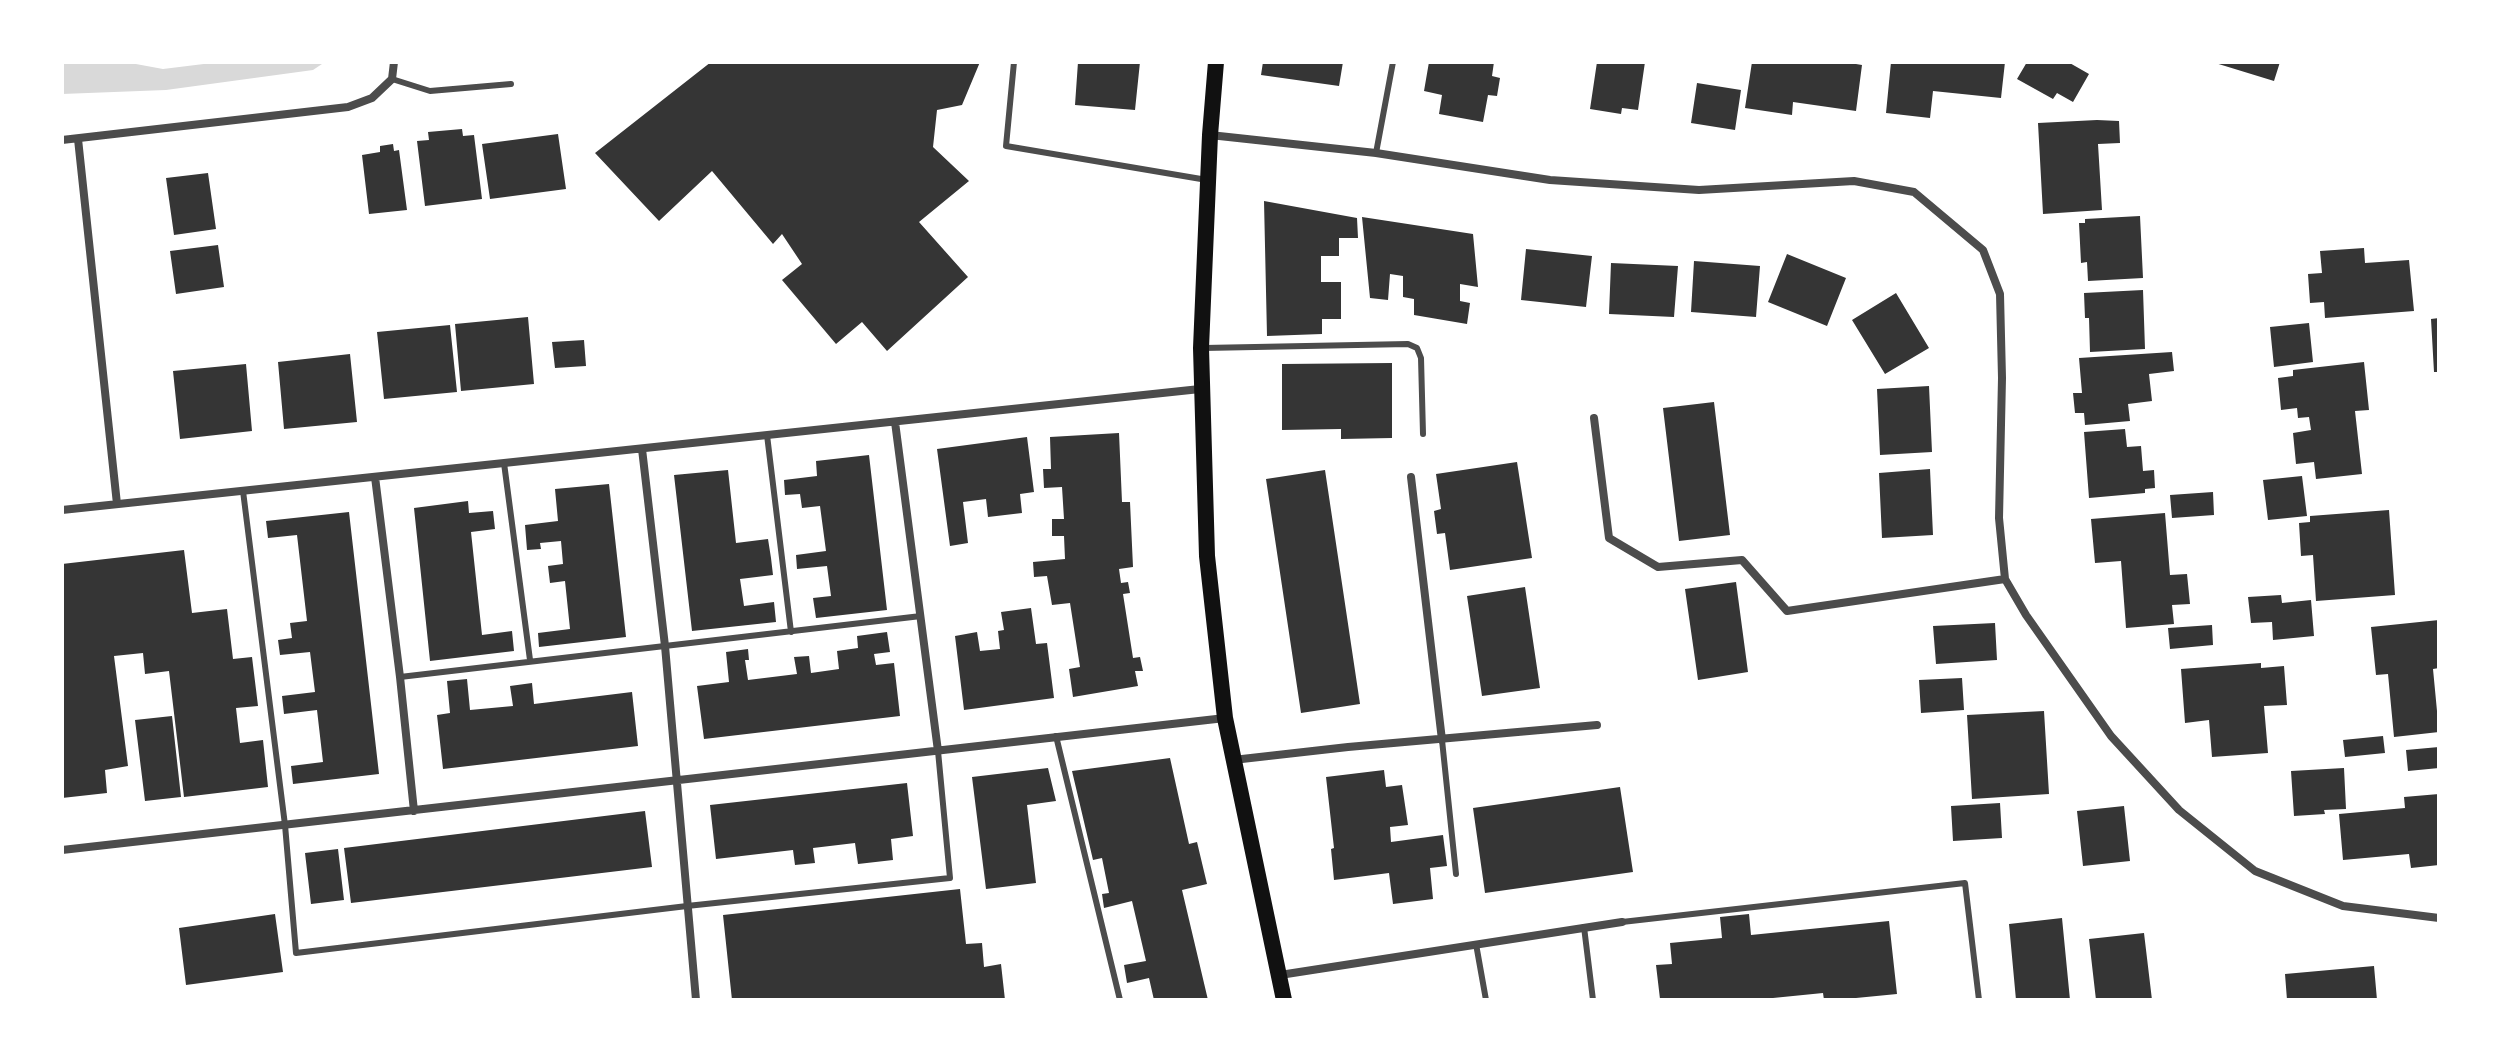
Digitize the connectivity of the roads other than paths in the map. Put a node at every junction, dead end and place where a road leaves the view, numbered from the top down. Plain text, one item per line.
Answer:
1 (394, 62) edge
2 (1014, 62) edge
3 (1216, 62) edge
4 (1393, 62) edge
5 (392, 79) junction
6 (511, 84) dead end
7 (1210, 135) junction
8 (78, 139) junction
9 (62, 140) edge
10 (1376, 153) junction
11 (1208, 180) junction
12 (1201, 348) junction
13 (1200, 389) junction
14 (1594, 418) dead end
15 (895, 422) junction
16 (1423, 434) dead end
17 (767, 435) junction
18 (642, 449) junction
19 (504, 463) junction
20 (375, 477) junction
21 (1411, 477) dead end
22 (243, 491) junction
23 (117, 504) junction
24 (62, 510) edge
25 (2005, 579) junction
26 (921, 616) junction
27 (791, 632) junction
28 (665, 646) junction
29 (530, 660) junction
30 (400, 677) junction
31 (1225, 718) junction
32 (1597, 725) dead end
33 (1056, 736) junction
34 (1442, 740) junction
35 (938, 751) junction
36 (1233, 760) junction
37 (677, 781) junction
38 (414, 811) junction
39 (285, 825) junction
40 (62, 850) edge
41 (1456, 874) dead end
42 (687, 906) junction
43 (2439, 918) edge
44 (1622, 922) joint
45 (1584, 927) junction
46 (1476, 944) junction
47 (1279, 975) junction
48 (696, 1000) edge
49 (1120, 1000) edge
50 (1284, 1000) edge
51 (1486, 1000) edge
52 (1593, 1000) edge
53 (1979, 1000) edge

1 - 5 street
2 - 11 lane
3 - 7 main road
4 - 10 lane
5 - 6 lane
5 - 8 street
7 - 10 street
7 - 11 main road
8 - 9 street
8 - 23 street
10 - 25 street
11 - 12 main road
12 - 13 main road
12 - 16 lane
13 - 15 street
13 - 31 main road
14 - 25 street
15 - 17 street
15 - 26 street
17 - 18 street
17 - 27 lane
18 - 19 street
18 - 28 street
19 - 20 street
19 - 29 lane
20 - 22 street
20 - 30 street
21 - 34 street
22 - 23 street
22 - 39 lane
23 - 24 street
25 - 43 street
26 - 27 lane
26 - 35 street
27 - 28 lane
28 - 29 lane
28 - 37 street
29 - 30 lane
30 - 38 street
31 - 33 street
31 - 36 main road
32 - 34 street
33 - 35 street
33 - 49 lane
34 - 36 street
34 - 41 lane
35 - 37 street
35 - 42 lane
36 - 47 main road
37 - 38 street
37 - 42 street
38 - 39 street
39 - 40 street
39 - 42 lane
42 - 48 street
44 - 45 street
44 - 53 lane
45 - 46 street
45 - 52 lane
46 - 47 street
46 - 51 lane
47 - 50 main road

